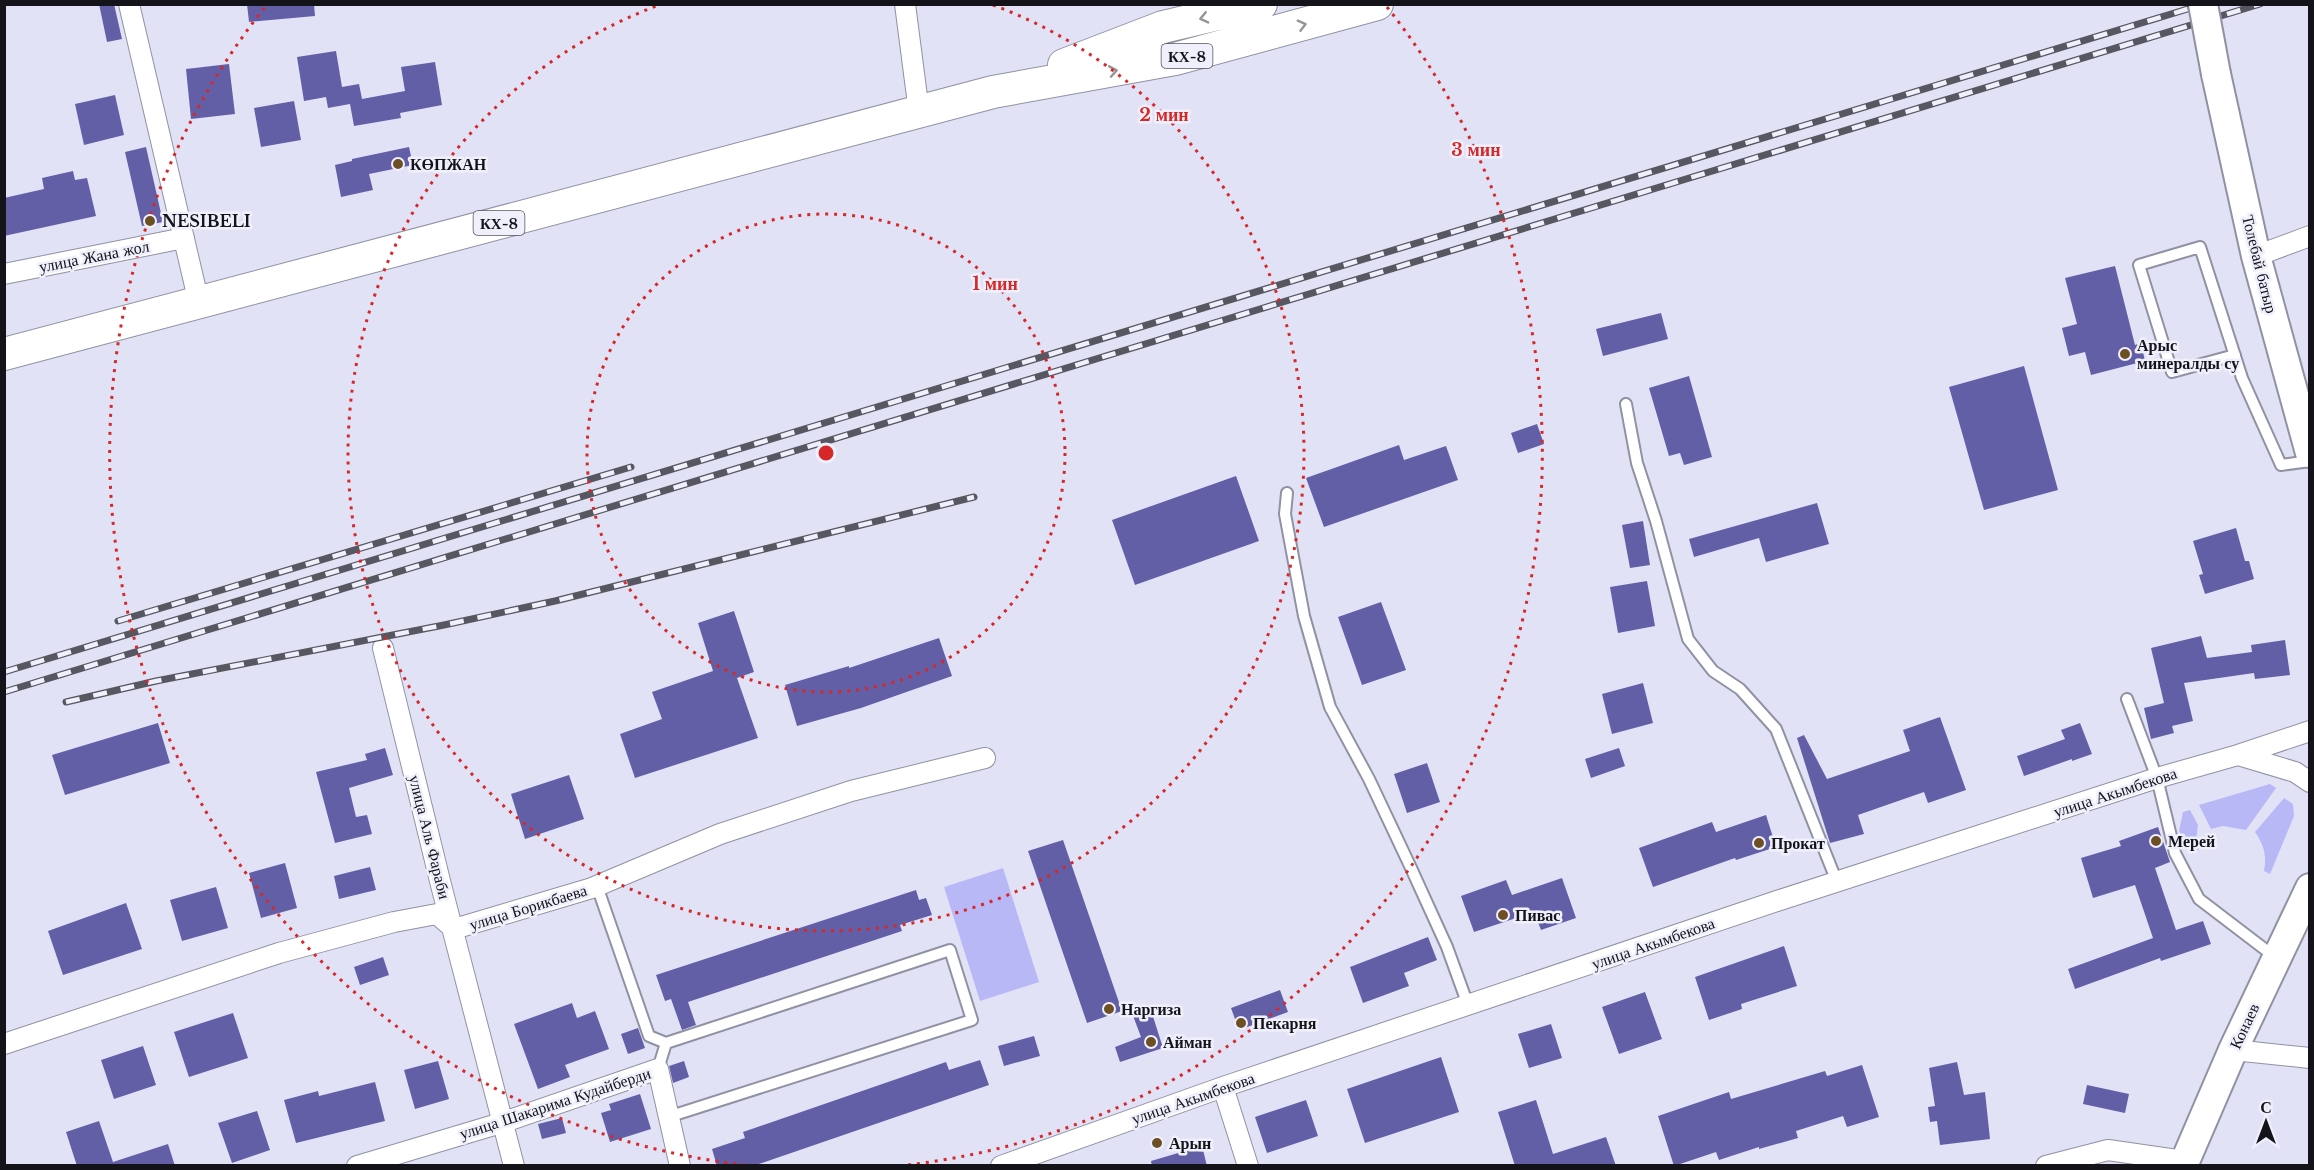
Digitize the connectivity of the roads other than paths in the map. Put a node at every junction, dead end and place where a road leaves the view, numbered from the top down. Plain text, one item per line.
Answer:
1 (129, 4) edge
2 (905, 4) edge
3 (1261, 4) edge
4 (1377, 4) edge
5 (2203, 4) edge
6 (1163, 27) junction
7 (1175, 60) junction
8 (993, 92) junction
9 (920, 112) junction
10 (2310, 236) edge
11 (184, 238) junction
12 (2256, 256) junction
13 (4, 274) edge
14 (199, 303) junction
15 (4, 354) edge
16 (2235, 355) junction
17 (1626, 404) dead end
18 (2310, 453) edge
19 (2310, 461) edge
20 (1287, 493) dead end
21 (383, 648) dead end
22 (2127, 699) dead end
23 (2310, 731) edge
24 (2238, 755) junction
25 (985, 758) dead end
26 (2157, 778) junction
27 (2310, 782) edge
28 (1837, 882) junction
29 (597, 886) junction
30 (2310, 888) edge
31 (453, 929) junction
32 (2276, 958) junction
33 (1468, 1005) junction
34 (666, 1043) junction
35 (4, 1044) edge
36 (2233, 1050) junction
37 (2310, 1058) edge
38 (658, 1069) junction
39 (1223, 1087) junction
40 (668, 1117) junction
41 (501, 1123) junction
42 (1037, 1160) edge
43 (2183, 1163) edge
44 (357, 1166) edge
45 (513, 1166) edge
46 (680, 1166) edge
47 (1001, 1166) edge
48 (1248, 1166) edge
49 (2046, 1166) edge

1 - 11 street
2 - 9 street
3 -> 6 main road, КХ-8
7 -> 4 main road, КХ-8
5 - 12 main road, Толебай батыр, bridge
6 - 7 main road
6 - 8 main road, КХ-8
8 -> 7 main road, КХ-8
8 - 9 main road, КХ-8
9 - 14 main road, КХ-8
10 - 12 street
11 - 13 street, улица Жана жол
11 - 14 street
12 - 18 main road, Толебай батыр
14 - 15 main road, КХ-8
16 - 16 lane
16 - 19 lane
17 - 28 lane
20 - 33 lane
21 - 31 street, улица Аль Фараби
22 - 26 lane
23 - 24 street, улица Акымбекова
24 - 26 street, улица Акымбекова
24 - 27 street
25 - 29 street, улица Борикбаева
26 - 28 street, улица Акымбекова
26 - 32 lane
28 - 33 street, улица Акымбекова
29 - 31 street, улица Борикбаева
29 - 34 lane
30 - 32 main road, Конаев
31 - 35 street, улица Борикбаева
31 - 41 street, улица Аль Фараби
32 - 36 main road, Конаев
33 - 39 street, улица Акымбекова
34 - 38 lane
34 - 40 lane
36 - 37 street
36 - 43 main road, Конаев
38 - 40 street, улица Шакарима Кудайберди
38 - 41 street, улица Шакарима Кудайберди
39 - 42 street, улица Акымбекова
39 - 48 street
40 - 46 street, улица Шакарима Кудайберди
41 - 44 street, улица Шакарима Кудайберди
41 - 45 street, улица Аль Фараби
42 - 47 street, улица Акымбекова
43 - 49 street

